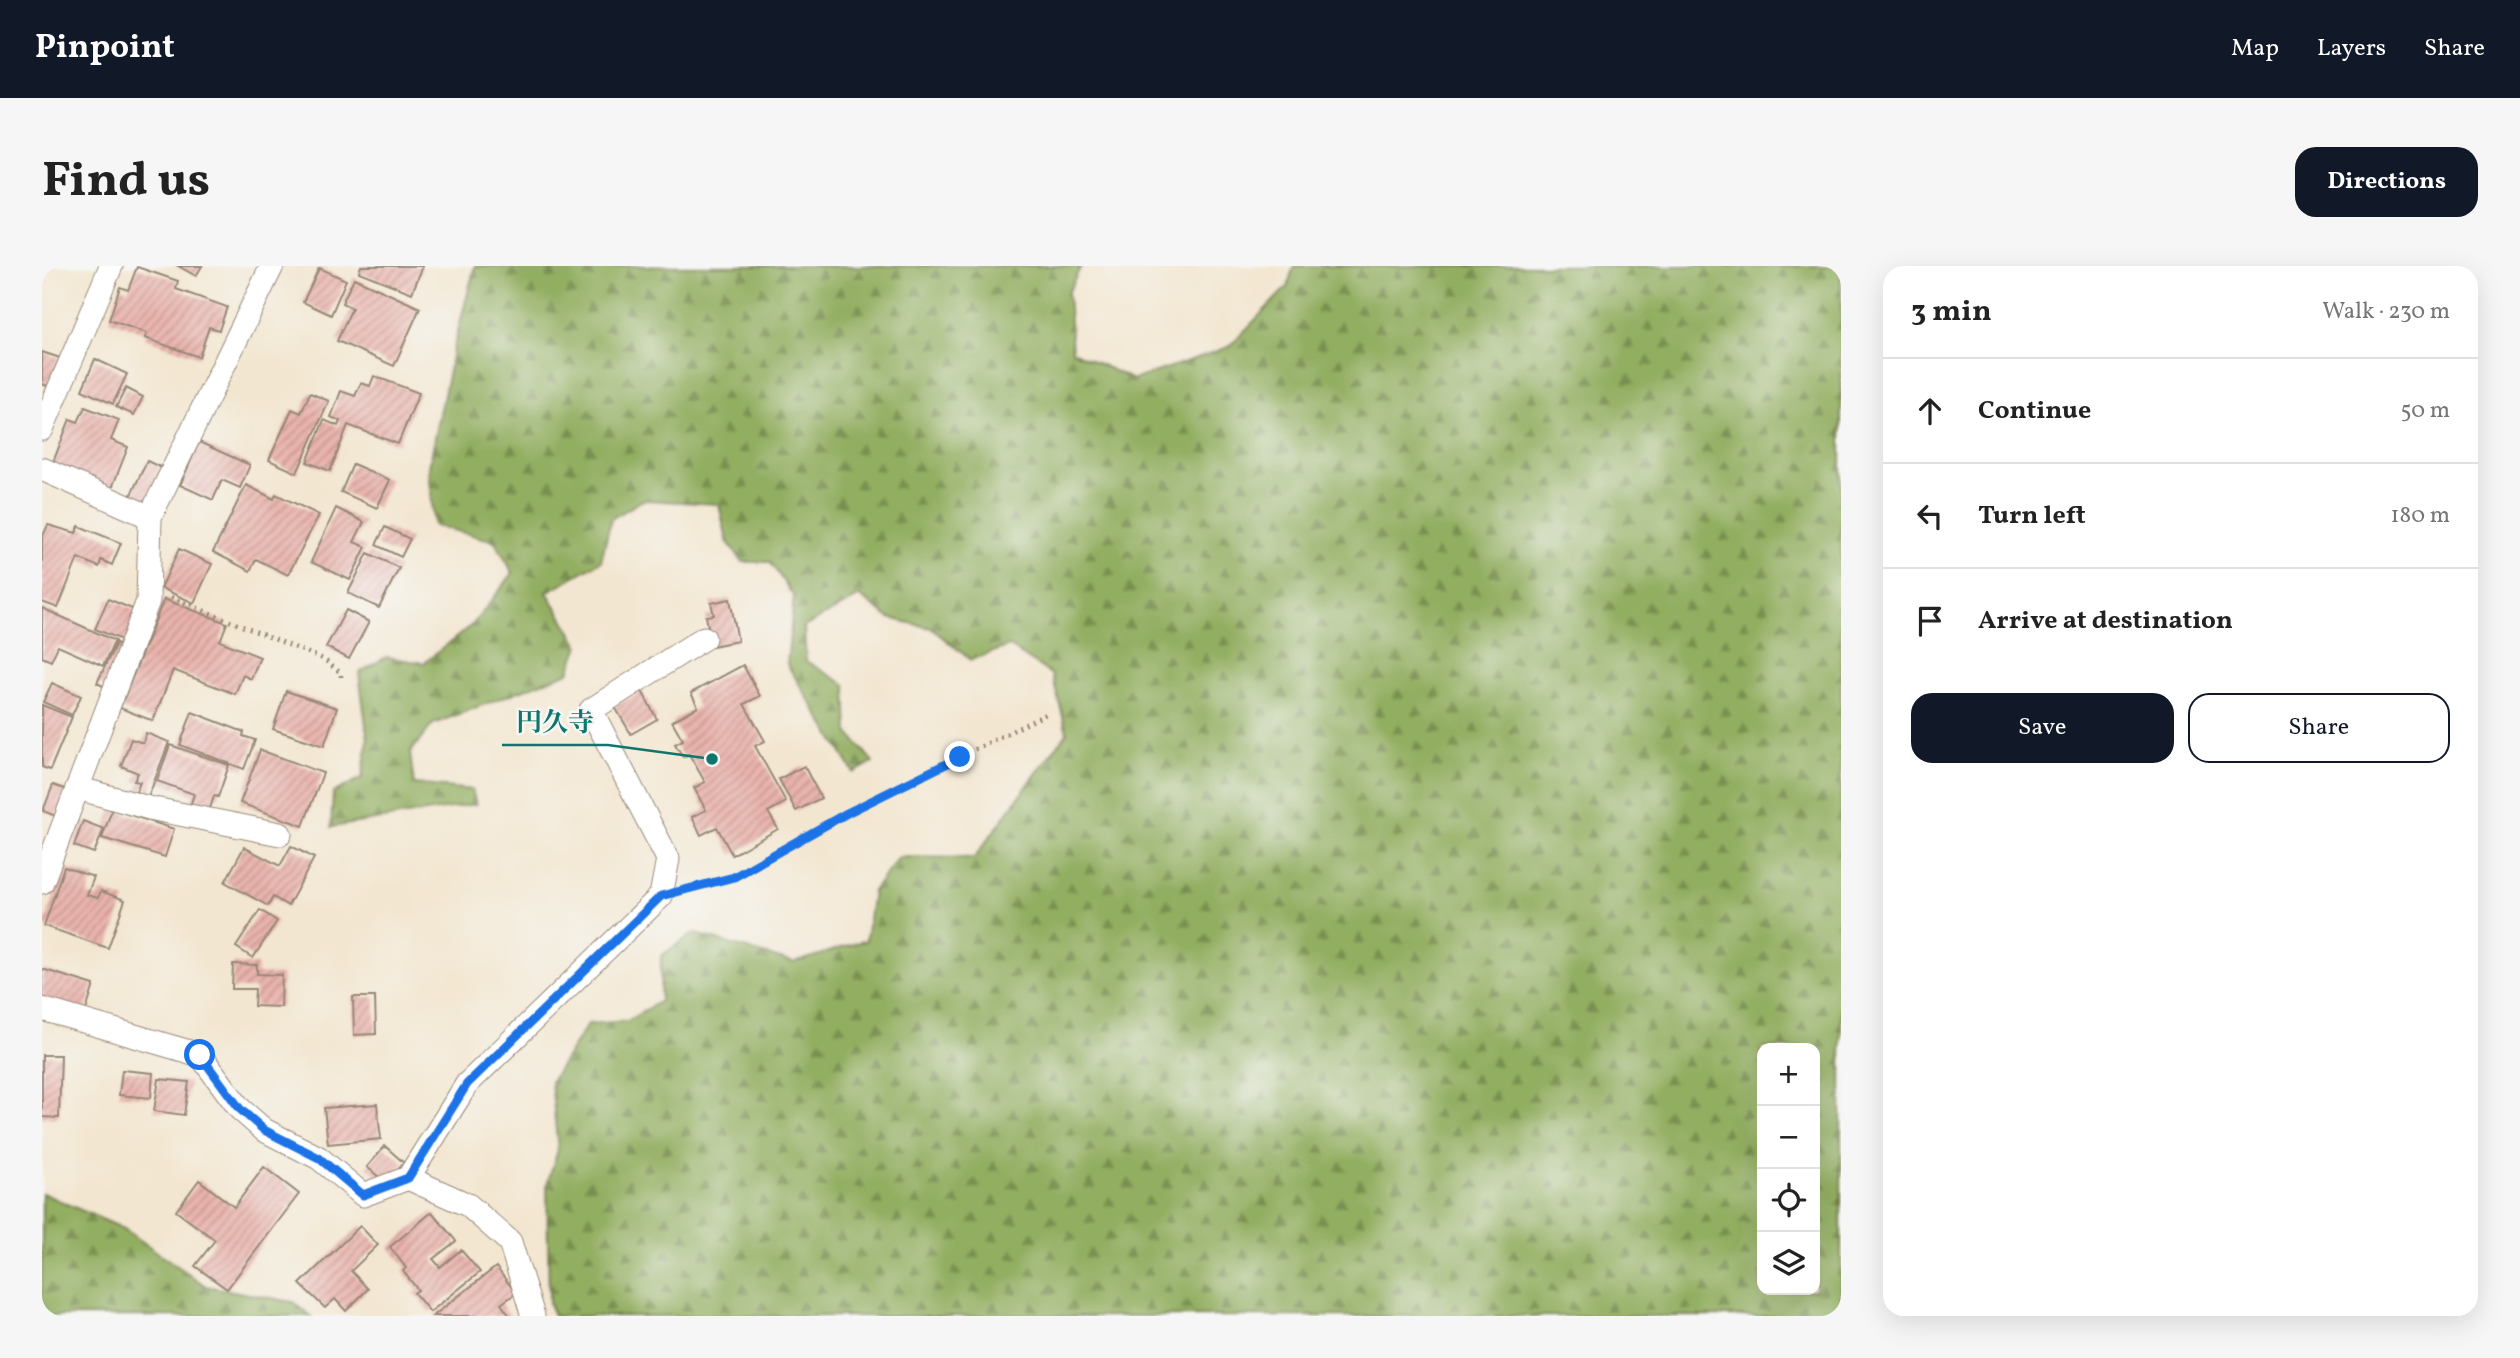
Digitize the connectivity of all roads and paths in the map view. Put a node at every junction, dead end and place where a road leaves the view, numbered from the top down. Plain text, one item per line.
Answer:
1 (111, 266) edge
2 (272, 266) edge
3 (42, 429) edge
4 (42, 469) edge
5 (150, 517) junction
6 (147, 588) junction
7 (704, 638) dead end
8 (341, 680) dead end
9 (1048, 713) dead end
10 (77, 788) junction
11 (281, 834) dead end
12 (42, 882) edge
13 (661, 896) junction
14 (42, 1009) edge
15 (408, 1178) junction
16 (533, 1316) edge

1 - 3 street
2 - 5 street
4 - 5 street
5 - 6 street
6 - 8 path
6 - 10 street
7 - 13 street
9 - 13 path
10 - 11 street
10 - 12 street
13 - 15 street
14 - 15 street
15 - 16 street

